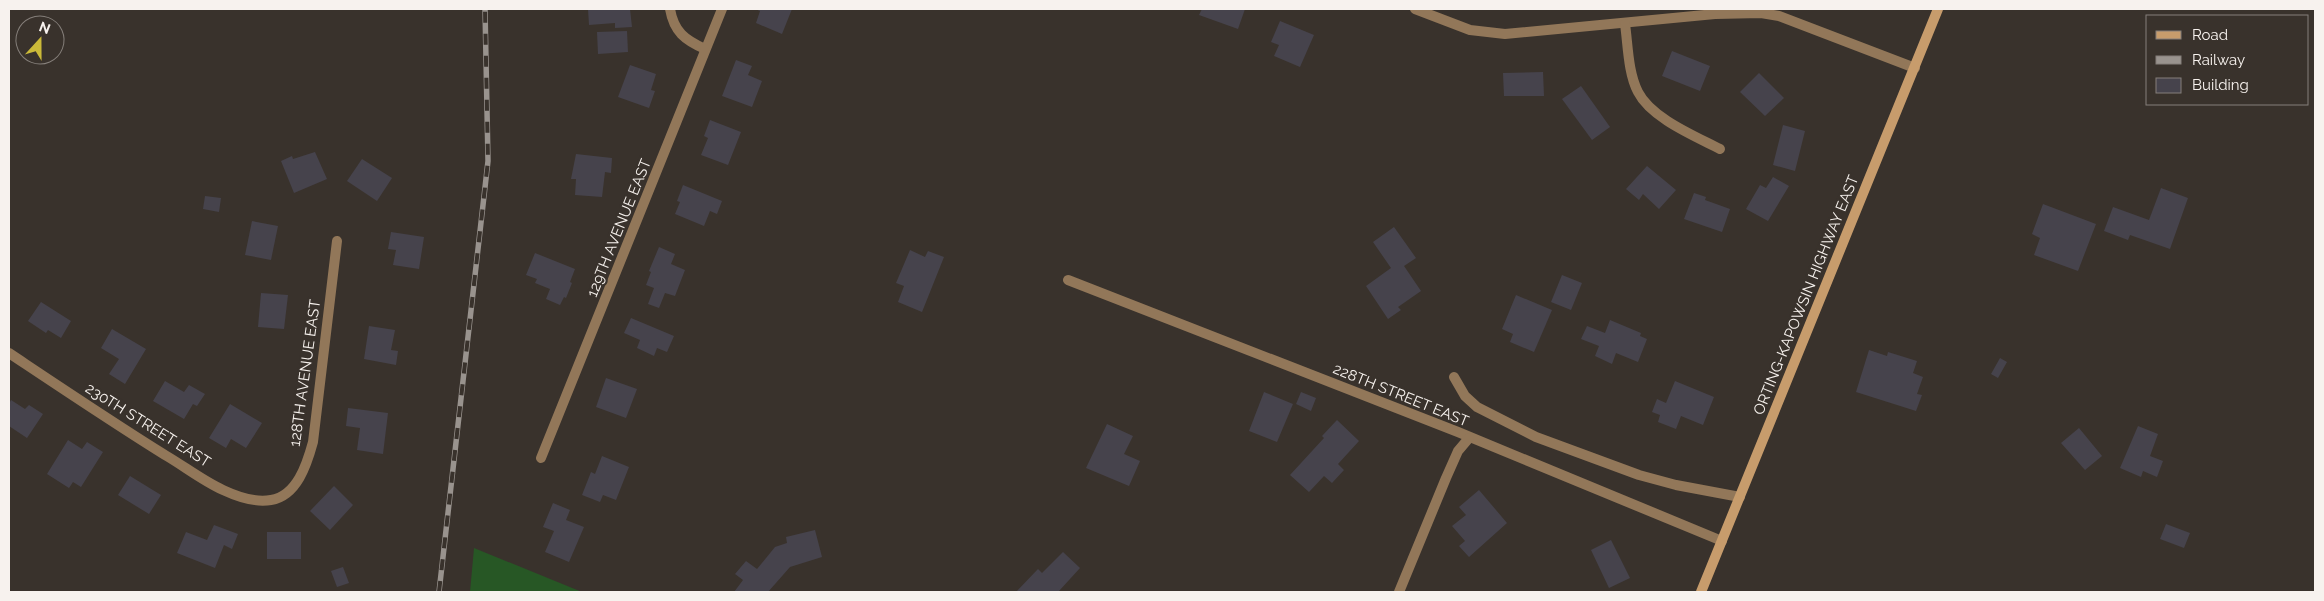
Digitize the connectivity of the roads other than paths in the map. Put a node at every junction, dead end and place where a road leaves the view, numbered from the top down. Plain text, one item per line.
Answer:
1 (670, 9) edge
2 (722, 9) edge
3 (1415, 9) edge
4 (1938, 9) edge
5 (1780, 12) edge
6 (1626, 24) junction
7 (706, 49) junction
8 (1915, 68) junction
9 (1720, 149) dead end
10 (337, 241) dead end
11 (1068, 280) dead end
12 (9, 353) edge
13 (1454, 377) dead end
14 (1469, 438) junction
15 (541, 458) dead end
16 (1740, 497) junction
17 (279, 498) joint
18 (1722, 540) junction
19 (1399, 592) edge
20 (1701, 592) edge

1 - 7 street
2 - 7 street, 129TH AVENUE EAST
3 - 6 street
4 - 8 main road, ORTING-KAPOWSIN HIGHWAY EAST
5 - 6 street
5 - 8 street
6 - 9 street
7 - 15 street, 129TH AVENUE EAST
8 - 16 main road, ORTING-KAPOWSIN HIGHWAY EAST
10 - 17 street, 128TH AVENUE EAST
11 - 14 street, 228TH STREET EAST
12 - 17 street, 230TH STREET EAST
13 - 16 street
14 - 18 street, 228TH STREET EAST
14 - 19 street
16 - 18 main road, ORTING-KAPOWSIN HIGHWAY EAST
18 - 20 main road, ORTING-KAPOWSIN HIGHWAY EAST

